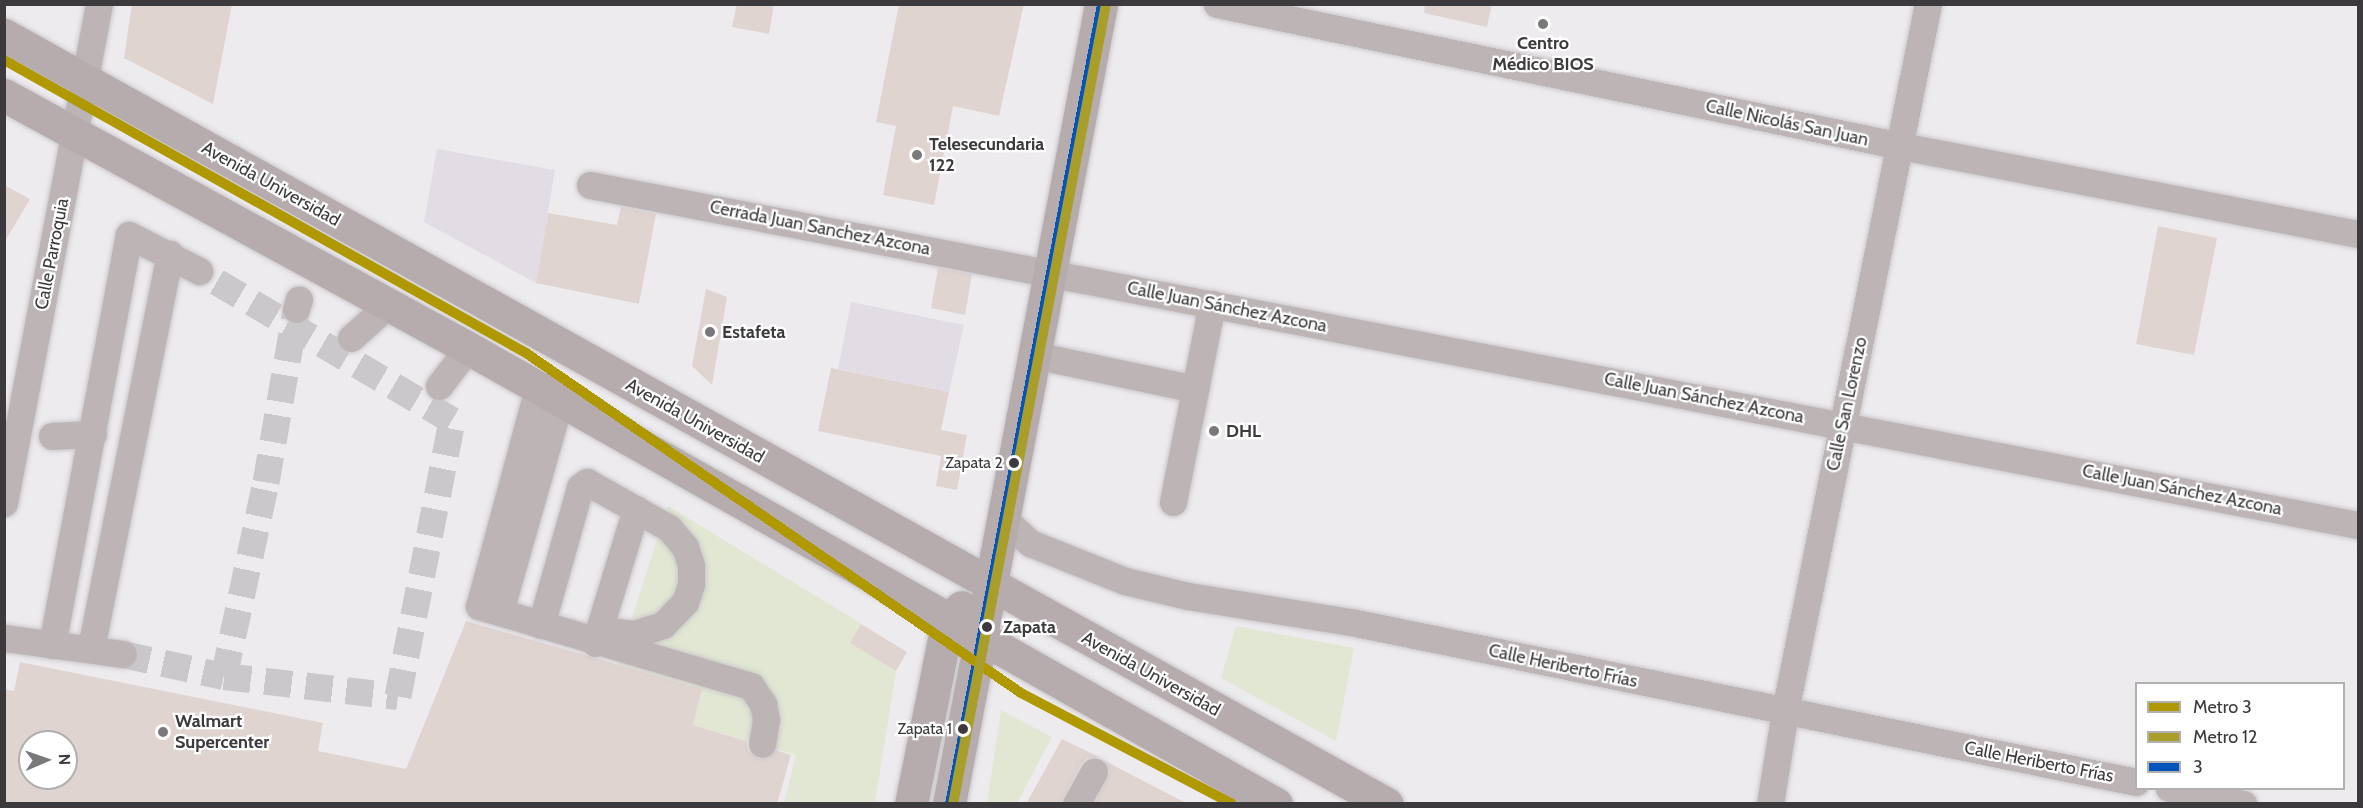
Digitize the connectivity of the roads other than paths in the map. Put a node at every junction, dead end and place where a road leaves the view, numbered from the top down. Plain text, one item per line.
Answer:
1 (99, 4) edge
2 (1101, 4) edge
3 (1218, 4) edge
4 (1928, 4) edge
5 (4, 35) edge
6 (85, 80) junction
7 (4, 95) edge
8 (74, 135) junction
9 (1901, 146) junction
10 (590, 185) dead end
11 (2358, 234) edge
12 (170, 254) junction
13 (199, 271) tunnel mouth
14 (1050, 272) junction
15 (1212, 304) junction
16 (388, 305) junction
17 (351, 338) dead end
18 (468, 348) junction
19 (1034, 354) junction
20 (439, 386) dead end
21 (1195, 388) junction
22 (549, 394) junction
23 (1842, 424) junction
24 (93, 434) junction
25 (52, 436) dead end
26 (10, 446) edge
27 (1173, 502) dead end
28 (4, 503) edge
29 (636, 509) junction
30 (1003, 518) junction
31 (2358, 525) edge
32 (991, 583) junction
33 (942, 616) junction
34 (541, 625) junction
35 (597, 636) junction
36 (4, 638) edge
37 (980, 638) junction
38 (52, 645) junction
39 (92, 648) junction
40 (123, 654) tunnel mouth
41 (1785, 711) junction
42 (762, 744) dead end
43 (1094, 772) dead end
44 (2135, 782) edge
45 (2174, 790) edge
46 (898, 804) edge
47 (911, 804) edge
48 (949, 804) edge
49 (1076, 804) edge
50 (1276, 804) edge
51 (1387, 804) edge
52 (1770, 804) edge
53 (2243, 804) edge

1 - 6 street, Calle Parroquia
2 - 14 main road
3 - 9 street, Calle Nicolás San Juan
4 - 9 street, Calle San Lorenzo
5 - 6 main road, Avenida Universidad
6 - 8 street, Calle Parroquia
6 - 32 main road, Avenida Universidad
7 - 8 main road
8 - 16 main road
8 - 26 street, Calle Parroquia
9 - 11 street, Calle Nicolás San Juan
9 - 23 street, Calle San Lorenzo
10 - 14 street, Cerrada Juan Sanchez Azcona
12 - 13 street
12 - 24 street
12 - 39 street
14 - 15 street, Calle Juan Sánchez Azcona
14 - 19 main road
15 - 21 street
15 - 23 street, Calle Juan Sánchez Azcona
16 - 17 street
16 - 18 main road
18 - 20 street
18 - 22 main road
19 - 21 street
19 - 30 main road
21 - 27 street
22 - 33 main road
22 - 34 street
23 - 31 street, Calle Juan Sánchez Azcona
23 - 41 street, Calle San Lorenzo
24 - 25 street
24 - 38 street
26 - 28 street, Calle Parroquia
29 - 34 street
29 - 35 street
29 - 35 street
30 - 32 main road
30 - 41 street, Calle Heriberto Frías
32 - 33 main road
32 - 37 main road
32 - 51 main road, Avenida Universidad
33 - 37 main road
33 - 46 street
33 - 47 main road
34 - 35 street
35 - 42 street
36 - 38 street
37 - 48 main road
37 - 50 main road
38 - 39 street
39 - 40 street
41 - 44 street, Calle Heriberto Frías
41 - 52 street, Calle San Lorenzo
43 - 49 street
45 - 53 street

